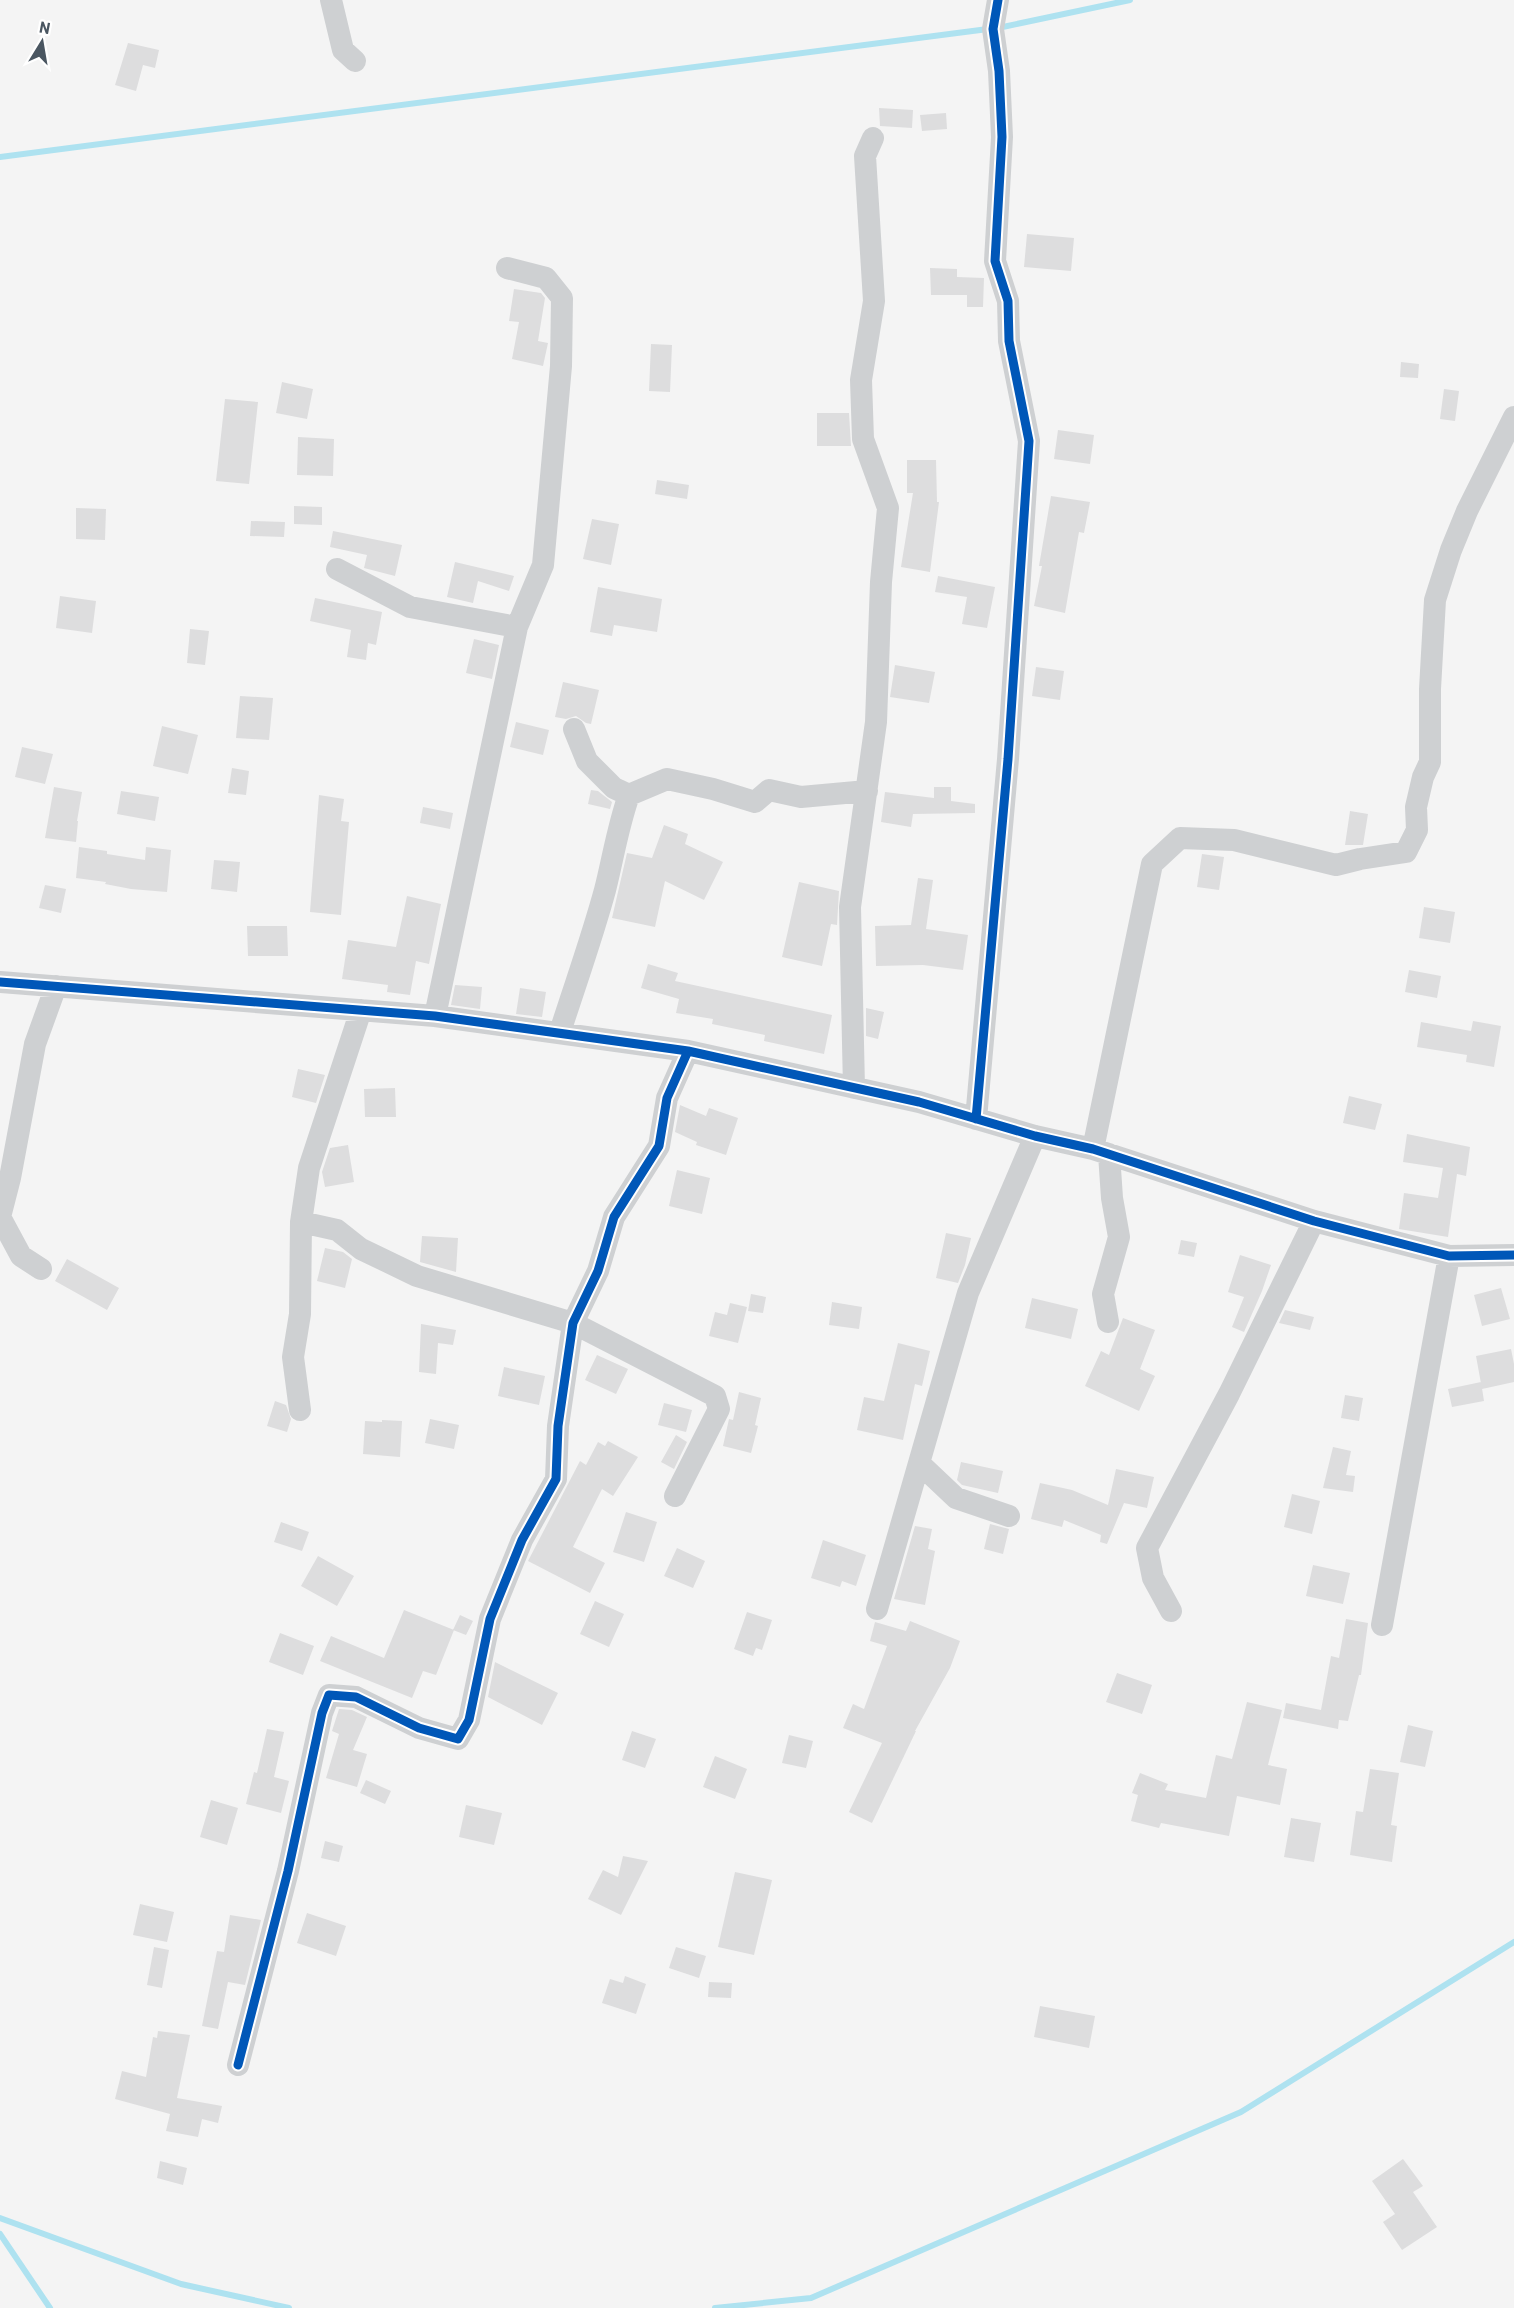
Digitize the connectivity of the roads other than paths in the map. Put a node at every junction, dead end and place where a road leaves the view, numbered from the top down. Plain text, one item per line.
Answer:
1 (331, 0) edge
2 (998, 0) edge
3 (356, 61) dead end
4 (873, 138) dead end
5 (507, 268) dead end
6 (1514, 417) edge
7 (336, 569) dead end
8 (517, 627) junction
9 (574, 729) dead end
10 (867, 791) junction
11 (629, 795) junction
12 (0, 982) edge
13 (56, 986) junction
14 (361, 1010) junction
15 (435, 1016) junction
16 (560, 1032) junction
17 (688, 1051) junction
18 (854, 1088) junction
19 (976, 1119) junction
20 (1035, 1136) junction
21 (1101, 1151) junction
22 (301, 1221) junction
23 (1314, 1221) junction
24 (1449, 1256) junction
25 (1514, 1256) edge
26 (41, 1269) dead end
27 (1108, 1322) dead end
28 (573, 1323) junction
29 (300, 1410) dead end
30 (919, 1463) junction
31 (675, 1496) dead end
32 (1009, 1516) dead end
33 (877, 1609) dead end
34 (1171, 1611) dead end
35 (1382, 1625) dead end
36 (238, 2065) dead end

1 - 3 street
2 - 19 street
4 - 10 street
5 - 8 street
6 - 21 street
7 - 8 street
8 - 15 street
9 - 11 street
10 - 11 street
10 - 18 street
11 - 16 street
12 - 13 street
13 - 14 street
13 - 26 street
14 - 15 street
14 - 22 street
15 - 16 street
16 - 17 street
17 - 18 street
17 - 28 street
18 - 19 street
19 - 20 street
20 - 21 street
20 - 30 street
21 - 23 street
21 - 27 street
22 - 28 street
22 - 29 street
23 - 24 street
23 - 34 street
24 - 25 street
24 - 35 street
28 - 31 street
28 - 36 street
30 - 32 street
30 - 33 street

